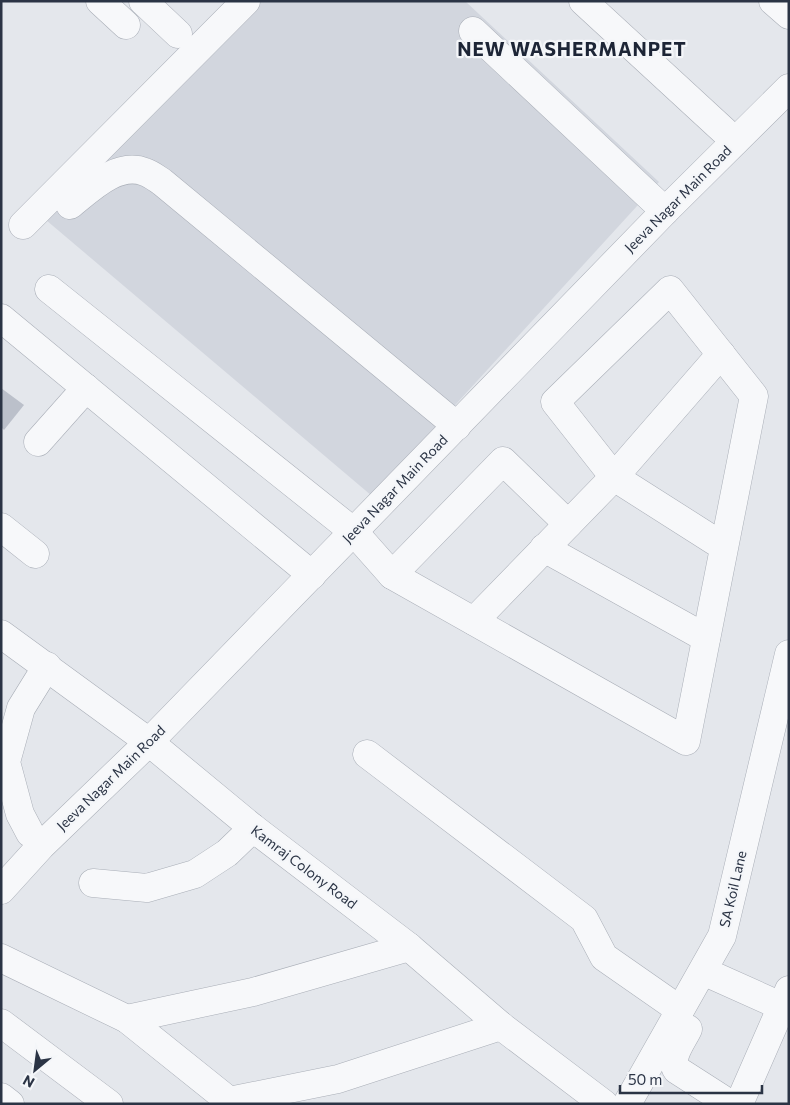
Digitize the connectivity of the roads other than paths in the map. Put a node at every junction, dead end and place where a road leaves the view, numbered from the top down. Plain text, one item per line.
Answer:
1 (100, 1) edge
2 (246, 1) edge
3 (583, 1) edge
4 (773, 1) edge
5 (155, 5) edge
6 (789, 15) edge
7 (126, 25) dead end
8 (473, 31) dead end
9 (178, 34) dead end
10 (789, 88) edge
11 (735, 141) junction
12 (70, 205) dead end
13 (665, 211) junction
14 (23, 225) dead end
15 (49, 289) dead end
16 (5, 330) edge
17 (721, 354) junction
18 (86, 388) junction
19 (457, 426) junction
20 (38, 442) dead end
21 (614, 477) junction
22 (568, 524) junction
23 (1, 527) edge
24 (354, 532) junction
25 (724, 547) junction
26 (544, 548) junction
27 (35, 554) dead end
28 (312, 575) junction
29 (392, 575) junction
30 (474, 621) junction
31 (1, 634) edge
32 (706, 638) junction
33 (789, 654) edge
34 (47, 666) junction
35 (789, 721) edge
36 (149, 742) junction
37 (367, 754) dead end
38 (252, 828) junction
39 (30, 833) dead end
40 (94, 883) dead end
41 (1, 890) edge
42 (409, 948) junction
43 (1, 958) edge
44 (714, 976) junction
45 (786, 999) edge
46 (680, 1010) junction
47 (127, 1018) junction
48 (1, 1023) edge
49 (501, 1026) junction
50 (1, 1097) edge
51 (231, 1102) edge
52 (10, 1104) edge
53 (109, 1104) edge
54 (604, 1104) edge
55 (627, 1104) edge
56 (730, 1104) edge
57 (739, 1104) edge

1 - 7 street
2 - 14 street
3 - 11 street
4 - 6 street
5 - 9 street
8 - 13 street
10 - 11 street, Jeeva Nagar Main Road
11 - 13 street, Jeeva Nagar Main Road
12 - 19 street
13 - 19 street, Jeeva Nagar Main Road
15 - 24 street
16 - 18 street
17 - 21 street
17 - 21 street
17 - 25 street
18 - 20 street
18 - 28 street
19 - 24 street, Jeeva Nagar Main Road
21 - 22 street
21 - 25 street
22 - 26 street
22 - 29 street
23 - 27 street
24 - 28 street, Jeeva Nagar Main Road
24 - 29 street
25 - 32 street
26 - 30 street
26 - 32 street
28 - 36 street, Jeeva Nagar Main Road
29 - 30 street
30 - 32 street
31 - 34 street, Kamraj Colony Road
33 - 46 street, SA Koil Lane
34 - 36 street, Kamraj Colony Road
34 - 39 street
35 - 44 street
36 - 38 street, Kamraj Colony Road
36 - 41 street, Jeeva Nagar Main Road
37 - 46 street
38 - 40 street
38 - 42 street, Kamraj Colony Road
42 - 47 street
42 - 49 street, Kamraj Colony Road
43 - 47 street
44 - 45 street
44 - 56 street
45 - 57 street
46 - 55 street, SA Koil Lane
47 - 51 street
48 - 53 street
49 - 51 street
49 - 54 street, Kamraj Colony Road
50 - 52 street

